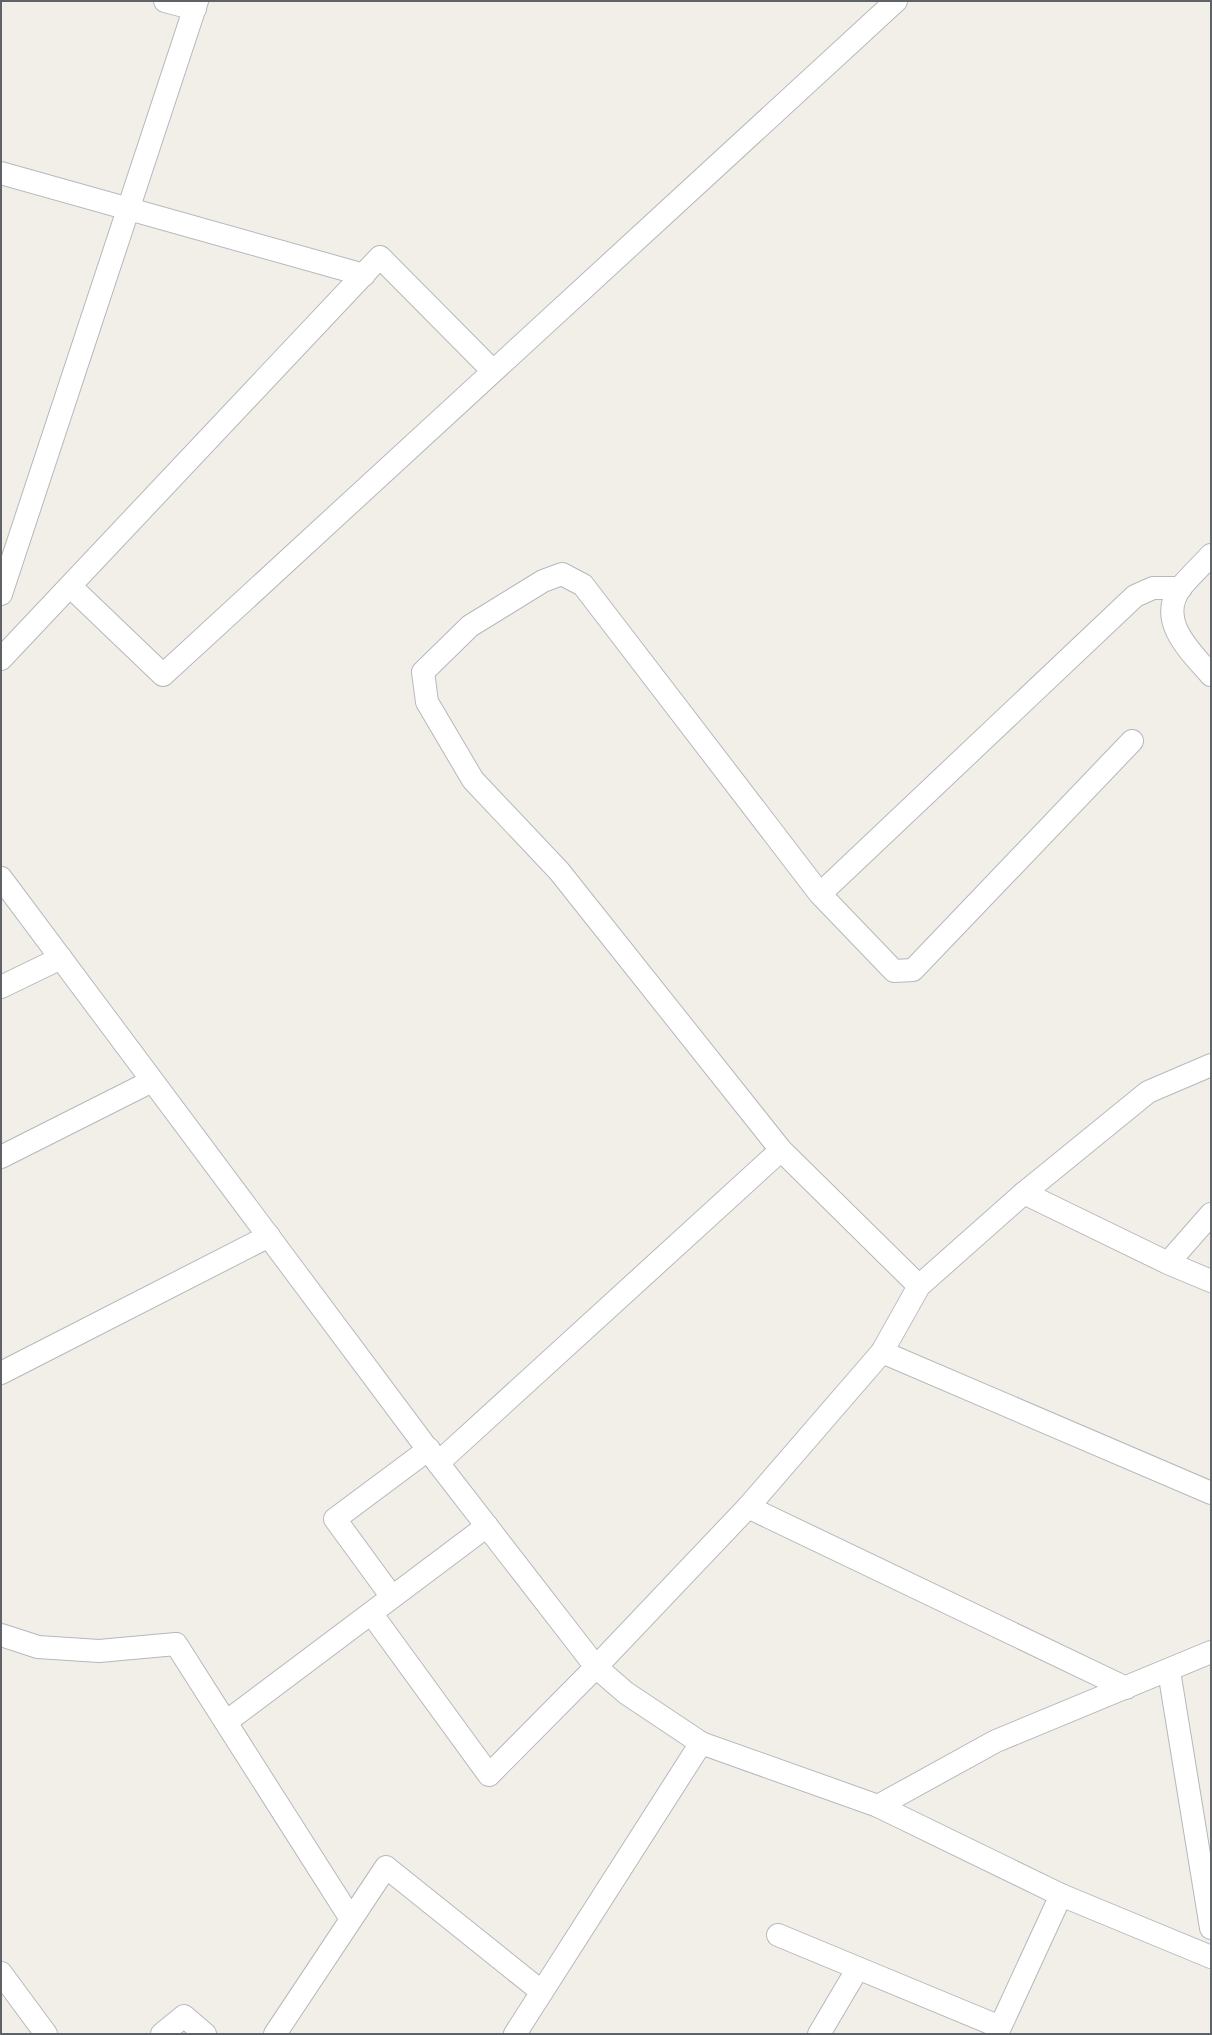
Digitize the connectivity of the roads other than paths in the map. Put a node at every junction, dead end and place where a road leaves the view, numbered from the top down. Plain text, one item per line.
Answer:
1 (166, 1) edge
2 (896, 1) edge
3 (196, 5) edge
4 (1, 173) edge
5 (128, 209) junction
6 (364, 275) junction
7 (493, 371) junction
8 (1211, 555) edge
9 (70, 586) junction
10 (1181, 588) junction
11 (1, 594) edge
12 (1, 658) edge
13 (1211, 675) edge
14 (1132, 741) dead end
15 (1, 878) edge
16 (820, 894) junction
17 (61, 958) junction
18 (1, 987) edge
19 (1211, 1065) edge
20 (152, 1081) junction
21 (781, 1150) junction
22 (1, 1157) edge
23 (1024, 1193) junction
24 (1211, 1214) edge
25 (269, 1236) junction
26 (1168, 1263) junction
27 (1211, 1281) edge
28 (919, 1286) junction
29 (882, 1352) junction
30 (1, 1373) edge
31 (434, 1456) junction
32 (1211, 1493) edge
33 (748, 1506) junction
34 (487, 1526) junction
35 (392, 1597) junction
36 (371, 1613) junction
37 (1, 1635) edge
38 (1211, 1652) edge
39 (596, 1667) junction
40 (1169, 1671) junction
41 (1126, 1688) junction
42 (226, 1722) junction
43 (701, 1743) junction
44 (878, 1806) junction
45 (1061, 1895) junction
46 (351, 1919) junction
47 (1211, 1928) edge
48 (778, 1935) dead end
49 (1211, 1957) edge
50 (858, 1968) junction
51 (1, 1973) edge
52 (542, 1992) junction
53 (998, 2030) edge
54 (46, 2034) edge
55 (162, 2034) edge
56 (205, 2034) edge
57 (275, 2034) edge
58 (515, 2034) edge
59 (819, 2034) edge

1 - 3 street
2 - 7 street
3 - 5 street
4 - 5 street
5 - 6 street
5 - 11 street
6 - 7 street
6 - 9 street
7 - 9 street
8 - 10 street
9 - 12 street
10 - 13 street
10 - 16 street
14 - 16 street
15 - 17 street
16 - 21 street
17 - 18 street
17 - 20 street
19 - 23 street
20 - 22 street
20 - 25 street
21 - 28 street
21 - 31 street
23 - 26 street
23 - 28 street
24 - 26 street
25 - 30 street
25 - 31 street
26 - 27 street
28 - 29 street
29 - 32 street
29 - 33 street
31 - 34 street
31 - 35 street
33 - 39 street
33 - 41 street
34 - 35 street
34 - 39 street
35 - 36 street
36 - 39 street
36 - 42 street
37 - 42 street
38 - 40 street
39 - 43 street
40 - 41 street
40 - 47 street
41 - 44 street
42 - 46 street
43 - 44 street
43 - 52 street
44 - 45 street
45 - 49 street
45 - 53 street
46 - 52 street
46 - 57 street
48 - 50 street
50 - 53 street
50 - 59 street
51 - 54 street
52 - 58 street
55 - 56 street

